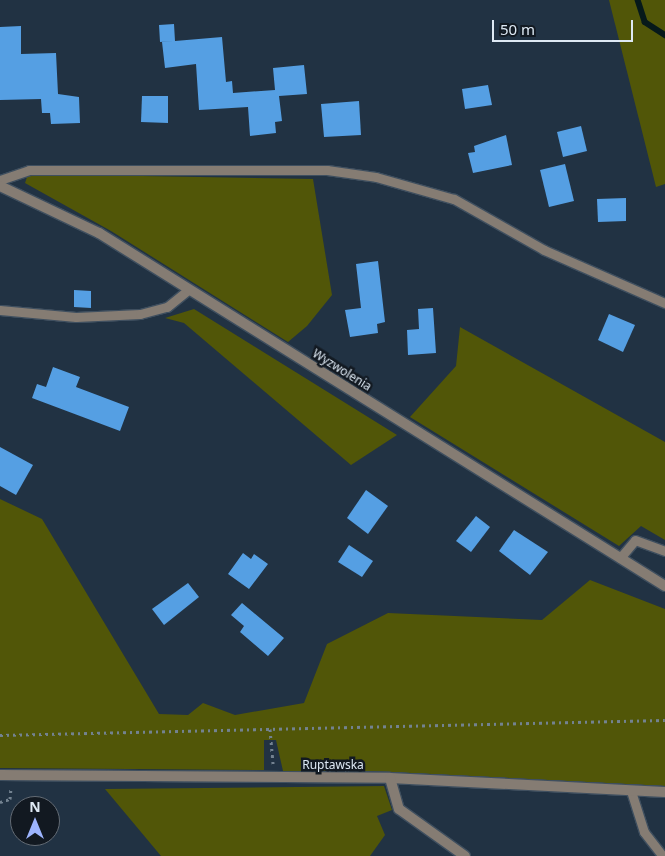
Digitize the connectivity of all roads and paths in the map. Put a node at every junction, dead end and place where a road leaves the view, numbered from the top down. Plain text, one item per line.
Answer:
1 (0, 180) edge
2 (0, 186) edge
3 (188, 290) junction
4 (665, 303) edge
5 (0, 310) edge
6 (665, 552) edge
7 (620, 558) junction
8 (665, 586) edge
9 (665, 720) edge
10 (270, 729) junction
11 (0, 735) edge
12 (0, 775) edge
13 (275, 777) junction
14 (390, 778) junction
15 (631, 791) junction
16 (665, 792) edge
17 (465, 856) edge
18 (663, 856) edge

1 - 4 lane
2 - 3 street, Wyzwolenia
3 - 5 lane
3 - 7 street, Wyzwolenia
6 - 7 lane
7 - 8 street, Wyzwolenia
9 - 10 path
10 - 11 path
10 - 13 path
12 - 13 street, Ruptawska
13 - 14 street, Ruptawska
14 - 15 street, Ruptawska
14 - 17 street
15 - 16 street, Ruptawska
15 - 18 lane

